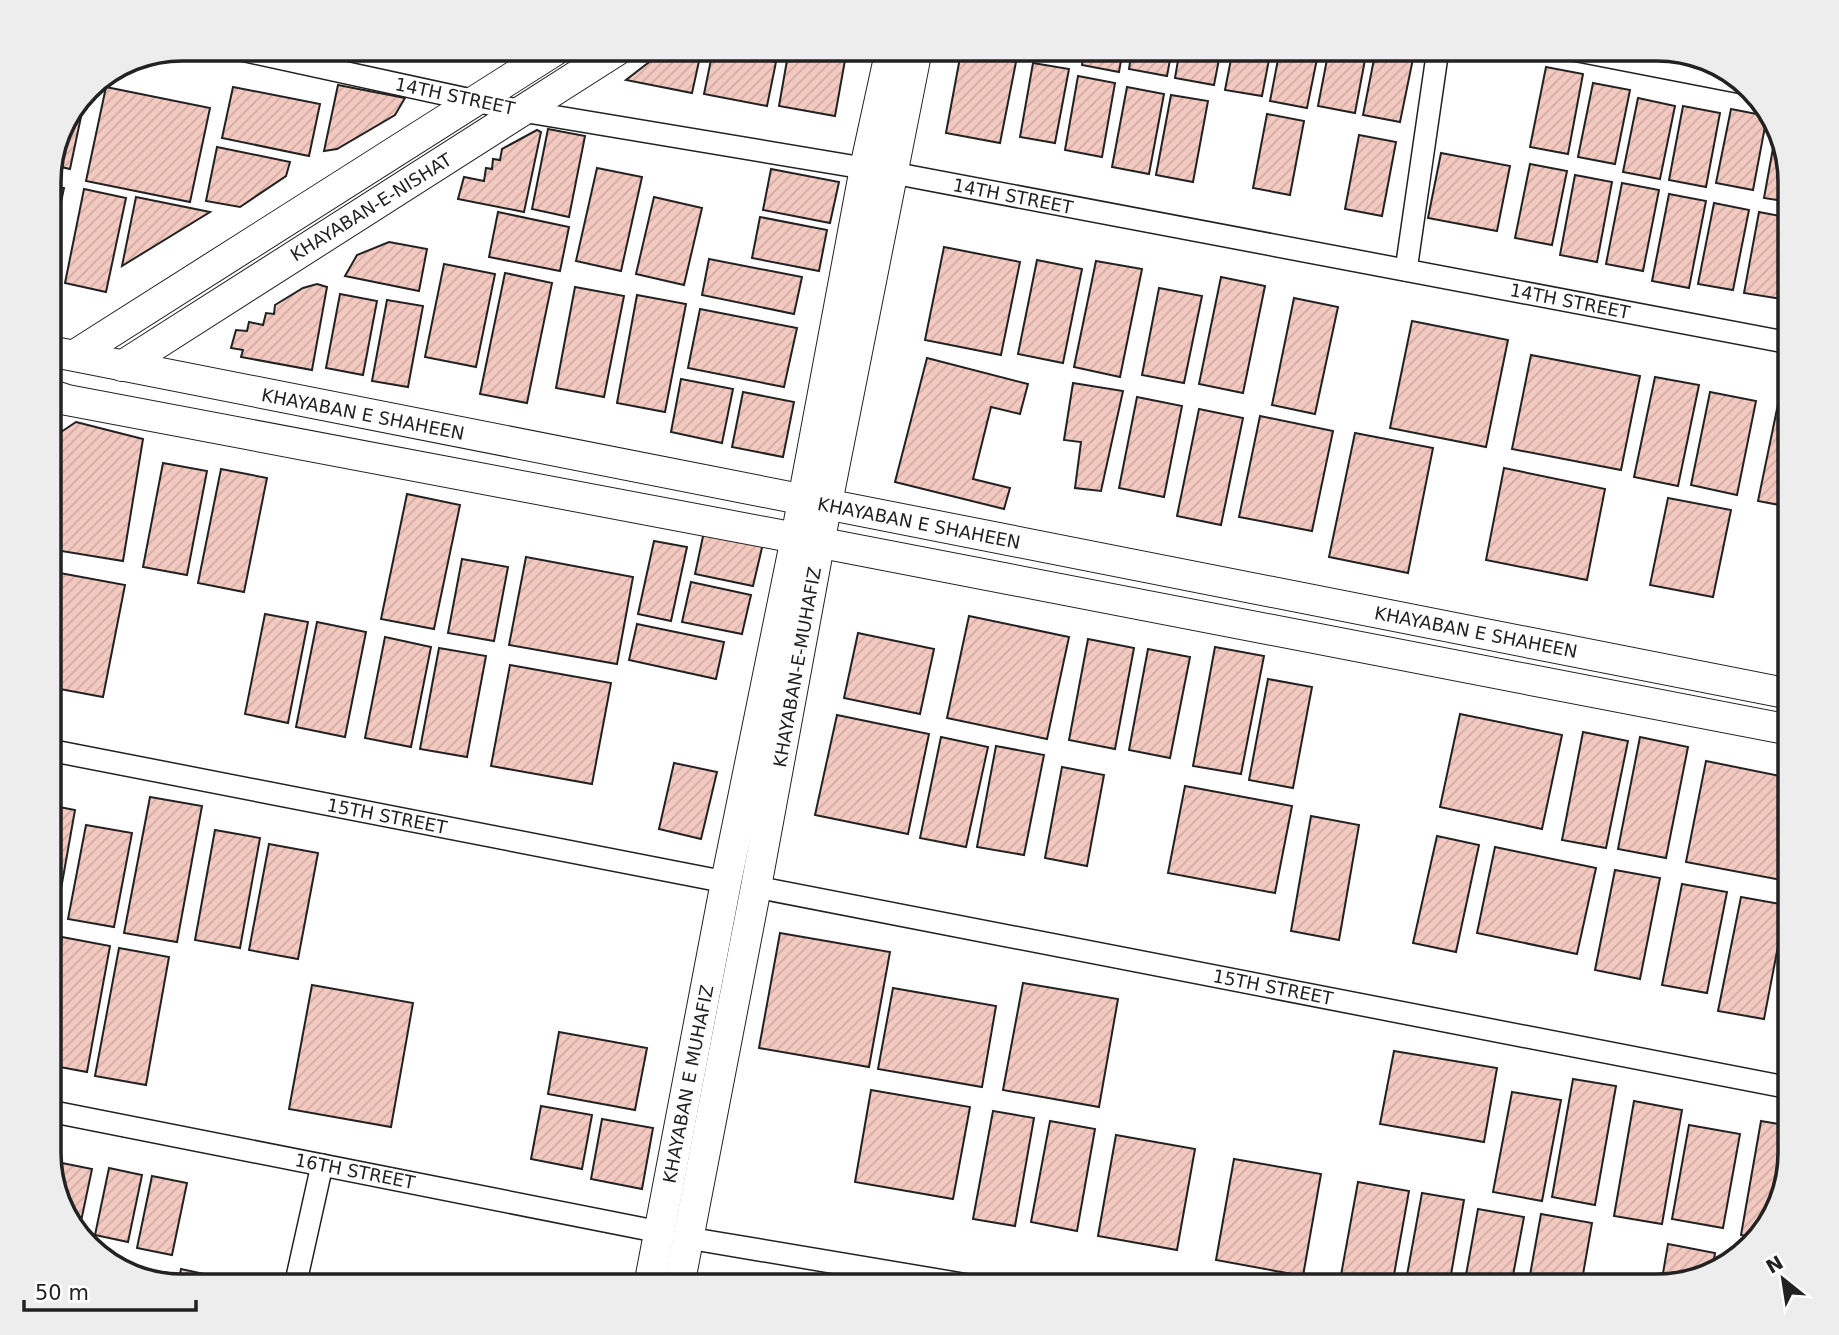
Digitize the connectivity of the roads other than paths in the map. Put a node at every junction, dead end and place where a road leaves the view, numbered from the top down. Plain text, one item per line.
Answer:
1 (293, 61) edge
2 (538, 61) edge
3 (600, 61) edge
4 (890, 61) edge
5 (913, 61) edge
6 (1436, 61) edge
7 (1630, 61) edge
8 (1716, 78) edge
9 (477, 100) junction
10 (523, 111) junction
11 (879, 170) junction
12 (1406, 270) junction
13 (1778, 341) edge
14 (62, 353) edge
15 (122, 366) junction
16 (62, 403) edge
17 (815, 503) junction
18 (808, 540) junction
19 (1778, 692) edge
20 (1778, 728) edge
21 (62, 753) edge
22 (726, 882) junction
23 (756, 887) junction
24 (691, 1066) junction
25 (721, 1070) junction
26 (1778, 1086) edge
27 (62, 1114) edge
28 (322, 1165) junction
29 (674, 1235) junction
30 (298, 1274) edge
31 (655, 1274) edge
32 (678, 1274) edge
33 (903, 1274) edge

1 - 9 street, 14TH STREET
2 - 9 main road, KHAYABAN-E-NISHAT
3 - 10 main road, KHAYABAN-E-NISHAT
4 - 11 main road, KHAYABAN-E-MUHAFIZ
5 - 11 main road, KHAYABAN-E-MUHAFIZ
6 - 12 street
7 - 8 street
9 - 10 street, 14TH STREET
9 - 14 main road, KHAYABAN-E-NISHAT
10 - 11 street, 14TH STREET
10 - 15 main road, KHAYABAN-E-NISHAT
11 - 12 street, 14TH STREET
11 - 17 main road, KHAYABAN-E-MUHAFIZ
12 - 13 street, 14TH STREET
14 - 15 main road, KHAYABAN E SHAHEEN
15 - 17 main road, KHAYABAN E SHAHEEN
16 - 18 main road, KHAYABAN E SHAHEEN
17 - 18 main road, KHAYABAN-E-MUHAFIZ
17 - 19 main road, KHAYABAN E SHAHEEN
18 - 20 main road, KHAYABAN E SHAHEEN
18 - 22 main road, KHAYABAN-E-MUHAFIZ
18 - 23 main road, KHAYABAN-E-MUHAFIZ
21 - 22 street, 15TH STREET
22 - 24 main road, KHAYABAN E MUHAFIZ
23 - 25 main road, KHAYABAN-E-MUHAFIZ
23 - 26 street, 15TH STREET
24 - 25 main road
24 - 29 main road, KHAYABAN E MUHAFIZ
25 - 29 main road, KHAYABAN-E-MUHAFIZ
27 - 28 street, 16TH STREET
28 - 29 street, 16TH STREET
28 - 30 street
29 - 31 main road, KHAYABAN E MUHAFIZ
29 - 32 main road, KHAYABAN-E-MUHAFIZ
29 - 33 street, 16TH STREET

